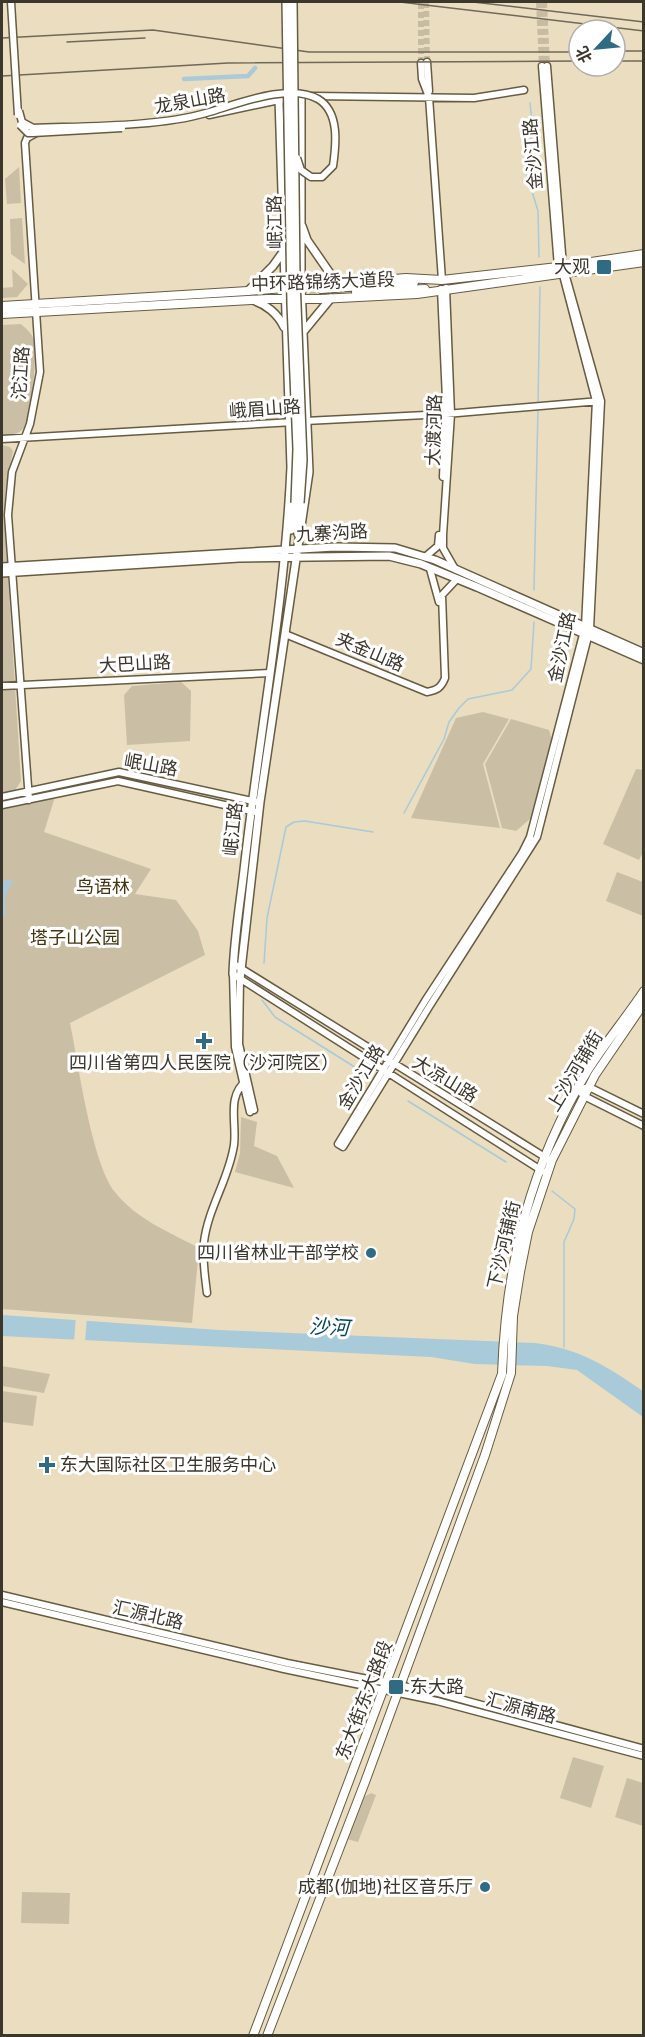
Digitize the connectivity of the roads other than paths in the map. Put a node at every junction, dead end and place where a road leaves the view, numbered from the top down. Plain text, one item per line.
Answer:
1 (9, 2) edge
2 (286, 2) edge
3 (293, 2) edge
4 (424, 62) tunnel mouth
5 (544, 66) tunnel mouth
6 (524, 90) dead end
7 (301, 96) junction
8 (429, 97) junction
9 (279, 99) junction
10 (19, 111) junction
11 (133, 124) junction
12 (295, 146) junction
13 (301, 222) junction
14 (283, 252) junction
15 (644, 254) edge
16 (644, 262) edge
17 (563, 271) junction
18 (442, 279) junction
19 (336, 282) junction
20 (301, 286) junction
21 (284, 288) junction
22 (444, 288) junction
23 (249, 295) junction
24 (331, 298) junction
25 (285, 299) junction
26 (302, 299) junction
27 (2, 306) edge
28 (35, 308) junction
29 (2, 314) edge
30 (303, 332) junction
31 (286, 334) junction
32 (598, 401) junction
33 (449, 414) junction
34 (308, 421) junction
35 (290, 422) junction
36 (25, 438) junction
37 (2, 439) edge
38 (297, 503) junction
39 (297, 553) junction
40 (286, 554) junction
41 (425, 556) junction
42 (2, 567) edge
43 (12, 569) junction
44 (456, 569) junction
45 (430, 570) junction
46 (2, 573) edge
47 (457, 579) junction
48 (586, 631) junction
49 (285, 632) junction
50 (644, 653) edge
51 (644, 660) edge
52 (270, 673) junction
53 (21, 685) junction
54 (2, 686) edge
55 (27, 791) junction
56 (2, 797) edge
57 (29, 800) junction
58 (250, 801) junction
59 (260, 802) junction
60 (2, 805) edge
61 (250, 811) junction
62 (259, 812) junction
63 (237, 966) junction
64 (233, 974) junction
65 (240, 979) junction
66 (644, 992) edge
67 (644, 1003) edge
68 (388, 1066) junction
69 (245, 1081) junction
70 (589, 1086) junction
71 (578, 1090) junction
72 (585, 1096) junction
73 (252, 1111) dead end
74 (644, 1114) edge
75 (644, 1126) edge
76 (341, 1146) dead end
77 (543, 1156) junction
78 (552, 1160) junction
79 (543, 1172) junction
80 (207, 1293) dead end
81 (508, 1329) junction
82 (2, 1596) edge
83 (2, 1602) edge
84 (286, 1666) junction
85 (385, 1686) junction
86 (399, 1689) junction
87 (644, 1749) edge
88 (644, 1756) edge
89 (253, 2036) edge
90 (267, 2036) edge

1 - 10 street, bridge
2 - 38 main road, 岷江路, bridge
3 - 12 main road, 岷江路, bridge
4 - 8 street
5 - 17 street, 金沙江路
6 - 8 street, 龙泉山路
7 - 8 street, 龙泉山路
7 - 9 street, 龙泉山路
7 - 13 main road, 岷江路
8 - 18 street
9 - 11 street, 龙泉山路
9 - 14 main road, 岷江路
10 - 11 street, bridge
10 - 12 street, bridge
11 - 28 street, 龙泉山路
12 - 38 main road, 岷江路, bridge
13 - 19 main road
13 - 20 main road, 岷江路
14 - 21 main road, 岷江路
14 - 23 main road
15 - 17 main road, 中环路锦绣大道段
16 - 17 main road, 中环路锦绣大道段
17 - 18 main road, 中环路锦绣大道段
17 - 22 main road, 中环路锦绣大道段
17 - 32 street, 金沙江路
18 - 19 main road, 中环路锦绣大道段
18 - 22 main road
19 - 20 main road, 中环路锦绣大道段
20 - 21 main road, 中环路锦绣大道段
20 - 26 main road, 岷江路
21 - 23 main road, 中环路锦绣大道段
21 - 25 main road, 岷江路
22 - 24 main road, 中环路锦绣大道段
22 - 33 street, 大渡河路
23 - 25 main road, 中环路锦绣大道段
23 - 28 main road, 中环路锦绣大道段
23 - 31 main road
24 - 26 main road, 中环路锦绣大道段
24 - 30 main road
25 - 26 main road, 中环路锦绣大道段
25 - 31 main road, 岷江路
26 - 30 main road, 岷江路
27 - 28 main road, 中环路锦绣大道段
28 - 29 main road, 中环路锦绣大道段
28 - 36 street, 沱江路
30 - 34 main road, 岷江路
31 - 35 main road, 岷江路
32 - 33 street, 峨眉山路
32 - 48 street, 金沙江路
33 - 34 street, 峨眉山路
33 - 41 street, 大渡河路
33 - 44 street, 大渡河路
34 - 35 street, 峨眉山路
34 - 39 main road, 岷江路
35 - 36 street, 峨眉山路
35 - 40 main road, 岷江路
36 - 37 street, 峨眉山路
36 - 43 street, 沱江路
38 - 39 main road, 岷江路
38 - 40 main road, 岷江路
39 - 40 main road, 九寨沟路
39 - 41 main road, 九寨沟路
39 - 45 main road, 九寨沟路
39 - 49 main road, 岷江路
40 - 43 main road, 九寨沟路
40 - 52 main road, 岷江路
41 - 44 main road, 九寨沟路
42 - 43 main road, 九寨沟路
43 - 46 main road, 九寨沟路
43 - 53 street, 沱江路
44 - 48 main road, 九寨沟路
45 - 47 main road, 九寨沟路
45 - 49 street, 夹金山路
47 - 48 main road, 九寨沟路
47 - 49 street, 夹金山路
48 - 50 main road, 九寨沟路
48 - 51 main road, 九寨沟路
48 - 68 street, 金沙江路
48 - 68 street, 金沙江路
49 - 59 main road, 岷江路
52 - 53 street, 大巴山路
52 - 58 main road, 岷江路
53 - 54 street, 大巴山路
53 - 55 street, 沱江路
55 - 56 street, 岷山路
55 - 57 street, 沱江路
55 - 58 street, 岷山路
57 - 60 street, 岷山路
57 - 61 street, 岷山路
58 - 59 street, 岷山路
58 - 61 main road, 岷江路
59 - 62 main road, 岷江路
61 - 62 street, 岷山路
61 - 63 main road, 岷江路
62 - 63 main road, 岷江路
63 - 64 main road, 岷江路
63 - 65 main road, 岷江路
63 - 68 street, 大凉山路
64 - 65 street, 大凉山路
64 - 69 street, 岷江路
65 - 68 street, 大凉山路
65 - 69 street, 岷江路
66 - 71 main road, 上沙河铺街
67 - 70 main road, 上沙河铺街
68 - 76 street
68 - 77 street, 大凉山路
68 - 79 street, 大凉山路
69 - 73 street, 岷江路
69 - 80 street
70 - 71 street
70 - 72 main road, 上沙河铺街
70 - 74 street
71 - 72 street
71 - 77 main road, 上沙河铺街
72 - 75 street
72 - 78 main road, 上沙河铺街
77 - 78 street, 大凉山路
77 - 79 main road, 上沙河铺街
78 - 79 main road, 上沙河铺街
79 - 81 main road, 下沙河铺街
81 - 85 main road, 东大街东大路段
81 - 86 main road, 东大街东大路段
82 - 84 street, 汇源北路
83 - 84 street, 汇源北路
84 - 85 street, 汇源南路
85 - 86 street, 汇源南路
85 - 89 main road, 东大街东大路段
86 - 87 street, 汇源南路
86 - 88 street, 汇源南路
86 - 90 main road, 东大街东大路段

